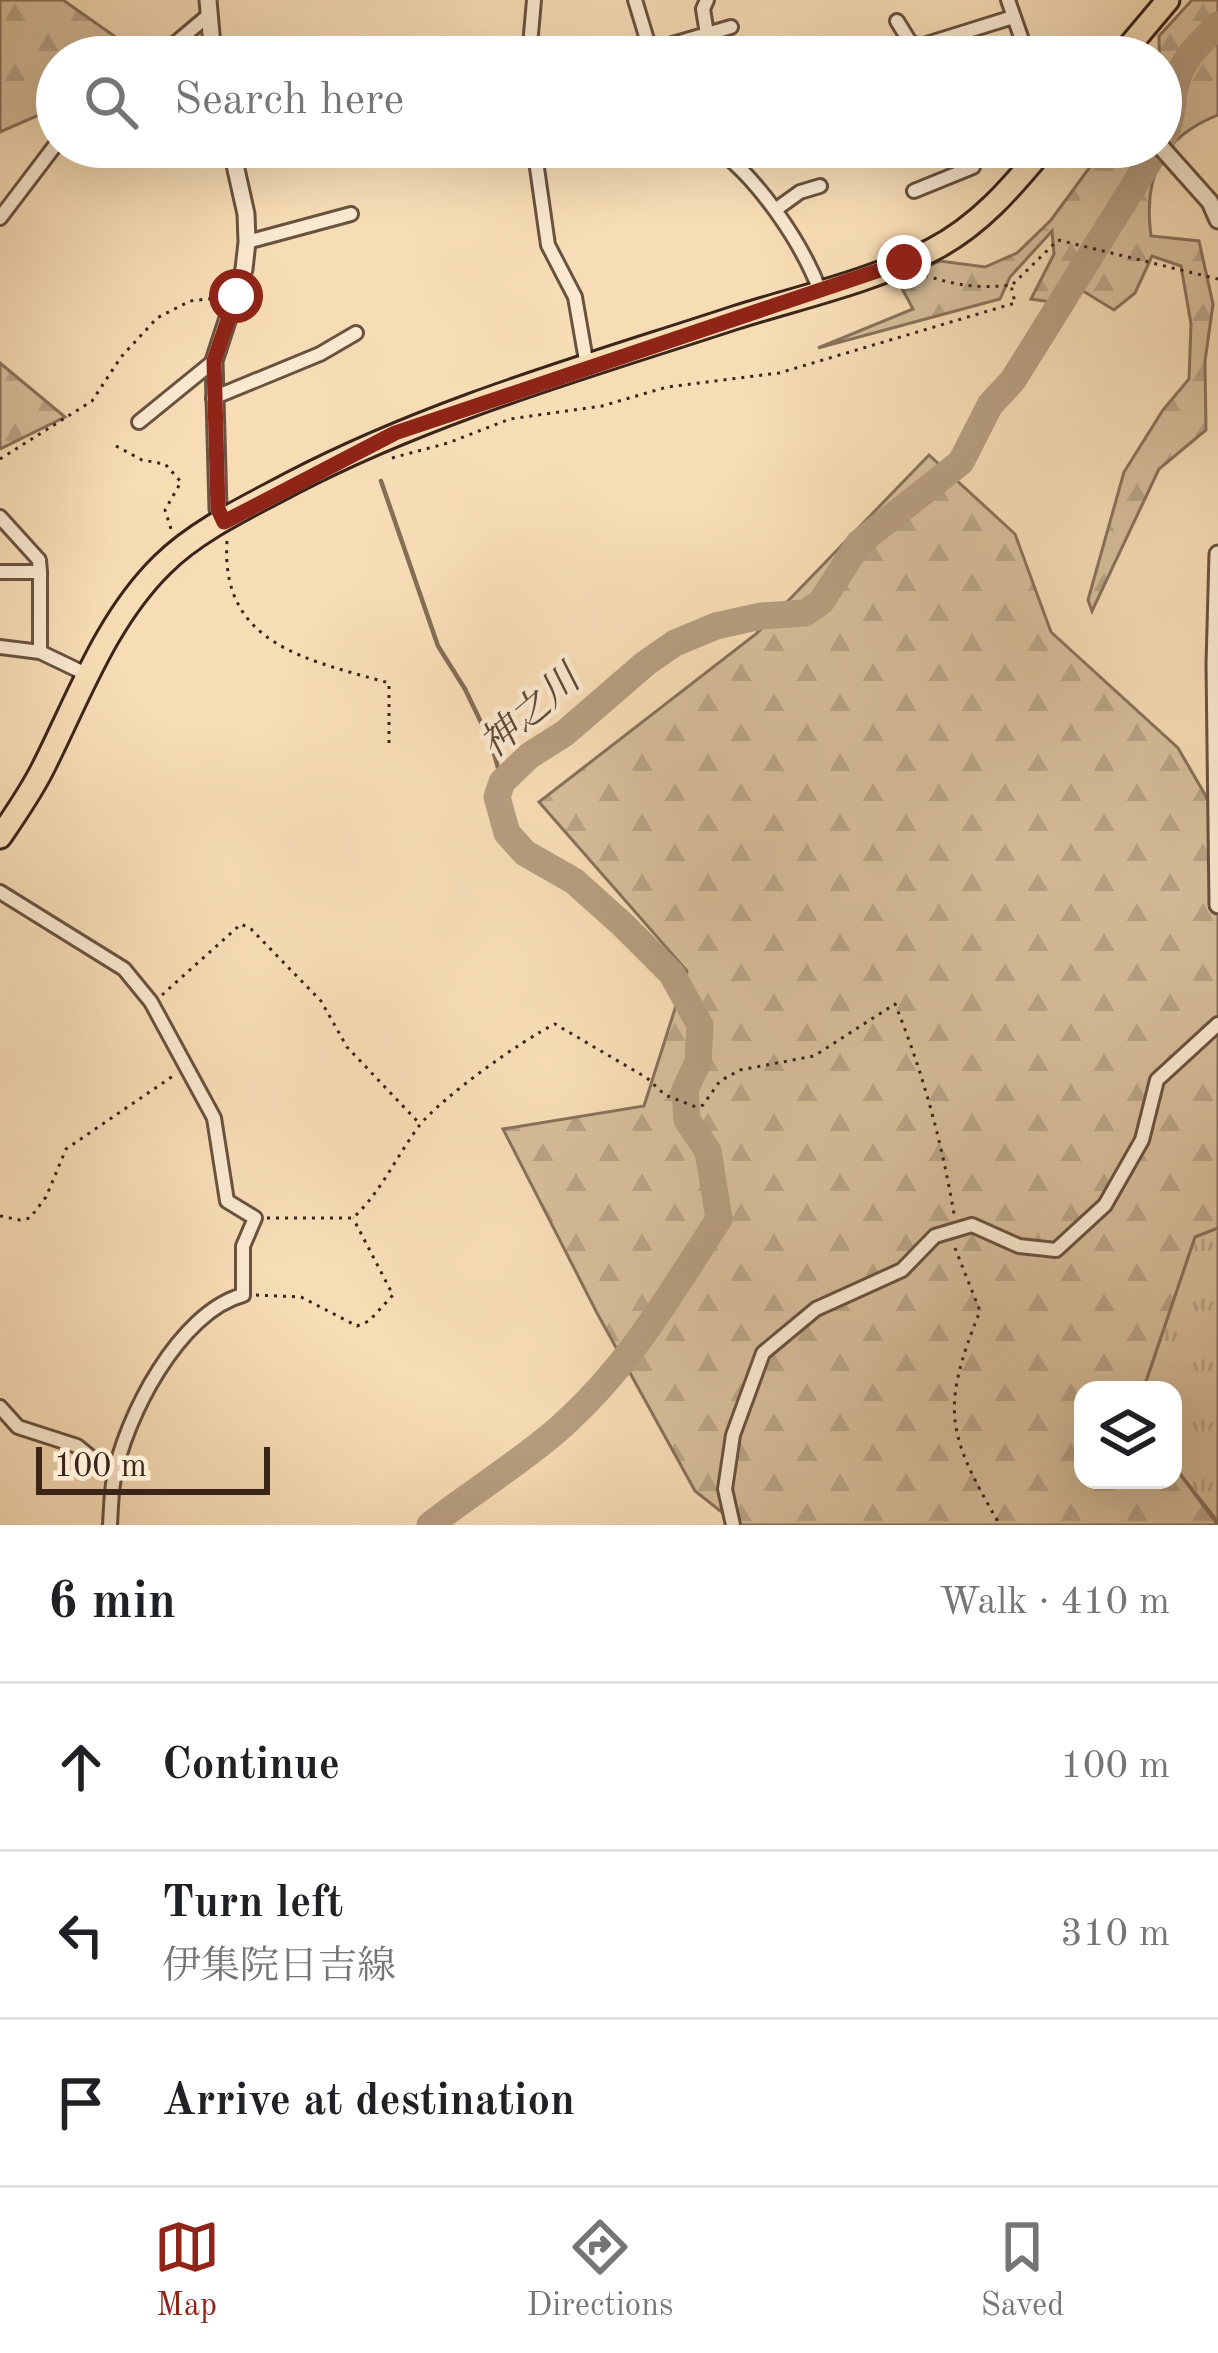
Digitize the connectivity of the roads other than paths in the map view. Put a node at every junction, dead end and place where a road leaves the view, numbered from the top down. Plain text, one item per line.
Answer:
1 (534, 0) edge
2 (635, 0) edge
3 (707, 0) edge
4 (1008, 0) edge
5 (1168, 0) edge
6 (209, 7) edge
7 (1013, 17) junction
8 (897, 21) dead end
9 (731, 27) dead end
10 (707, 34) junction
11 (180, 36) edge
12 (531, 36) edge
13 (646, 36) edge
14 (701, 36) edge
15 (906, 36) edge
16 (952, 36) edge
17 (1020, 36) edge
18 (1138, 36) edge
19 (38, 168) edge
20 (236, 168) edge
21 (537, 168) edge
22 (736, 168) edge
23 (971, 168) edge
24 (1028, 168) edge
25 (1180, 168) edge
26 (820, 185) dead end
27 (914, 191) dead end
28 (775, 210) junction
29 (351, 214) dead end
30 (0, 218) edge
31 (1218, 220) edge
32 (247, 242) junction
33 (820, 291) junction
34 (356, 333) dead end
35 (214, 361) junction
36 (587, 366) junction
37 (213, 398) junction
38 (139, 422) dead end
39 (0, 517) edge
40 (224, 522) junction
41 (1218, 554) edge
42 (0, 572) edge
43 (40, 572) junction
44 (1217, 605) edge
45 (0, 647) edge
46 (40, 652) junction
47 (88, 675) junction
48 (0, 838) edge
49 (0, 892) edge
50 (1218, 905) edge
51 (1218, 1024) edge
52 (0, 1407) edge
53 (114, 1476) junction
54 (110, 1525) edge
55 (733, 1525) edge

1 - 12 street
2 - 13 street
3 - 10 street
4 - 7 street
5 - 18 main road
6 - 11 street
7 - 16 street
7 - 17 street
8 - 15 street
9 - 10 street
10 - 14 street
19 - 30 street
20 - 32 street
21 - 36 street
22 - 28 street
23 - 27 street
24 - 33 main road
25 - 31 street
26 - 28 street
28 - 33 street
29 - 32 street
32 - 35 street
33 - 36 main road
34 - 37 street
35 - 37 street
35 - 38 street
36 - 40 main road
37 - 40 street
39 - 43 street
40 - 47 main road
41 - 44 street
42 - 43 street
43 - 46 street
44 - 50 street
45 - 46 street
46 - 47 street
47 - 48 main road
49 - 53 street
51 - 55 street
52 - 53 street
53 - 54 street

